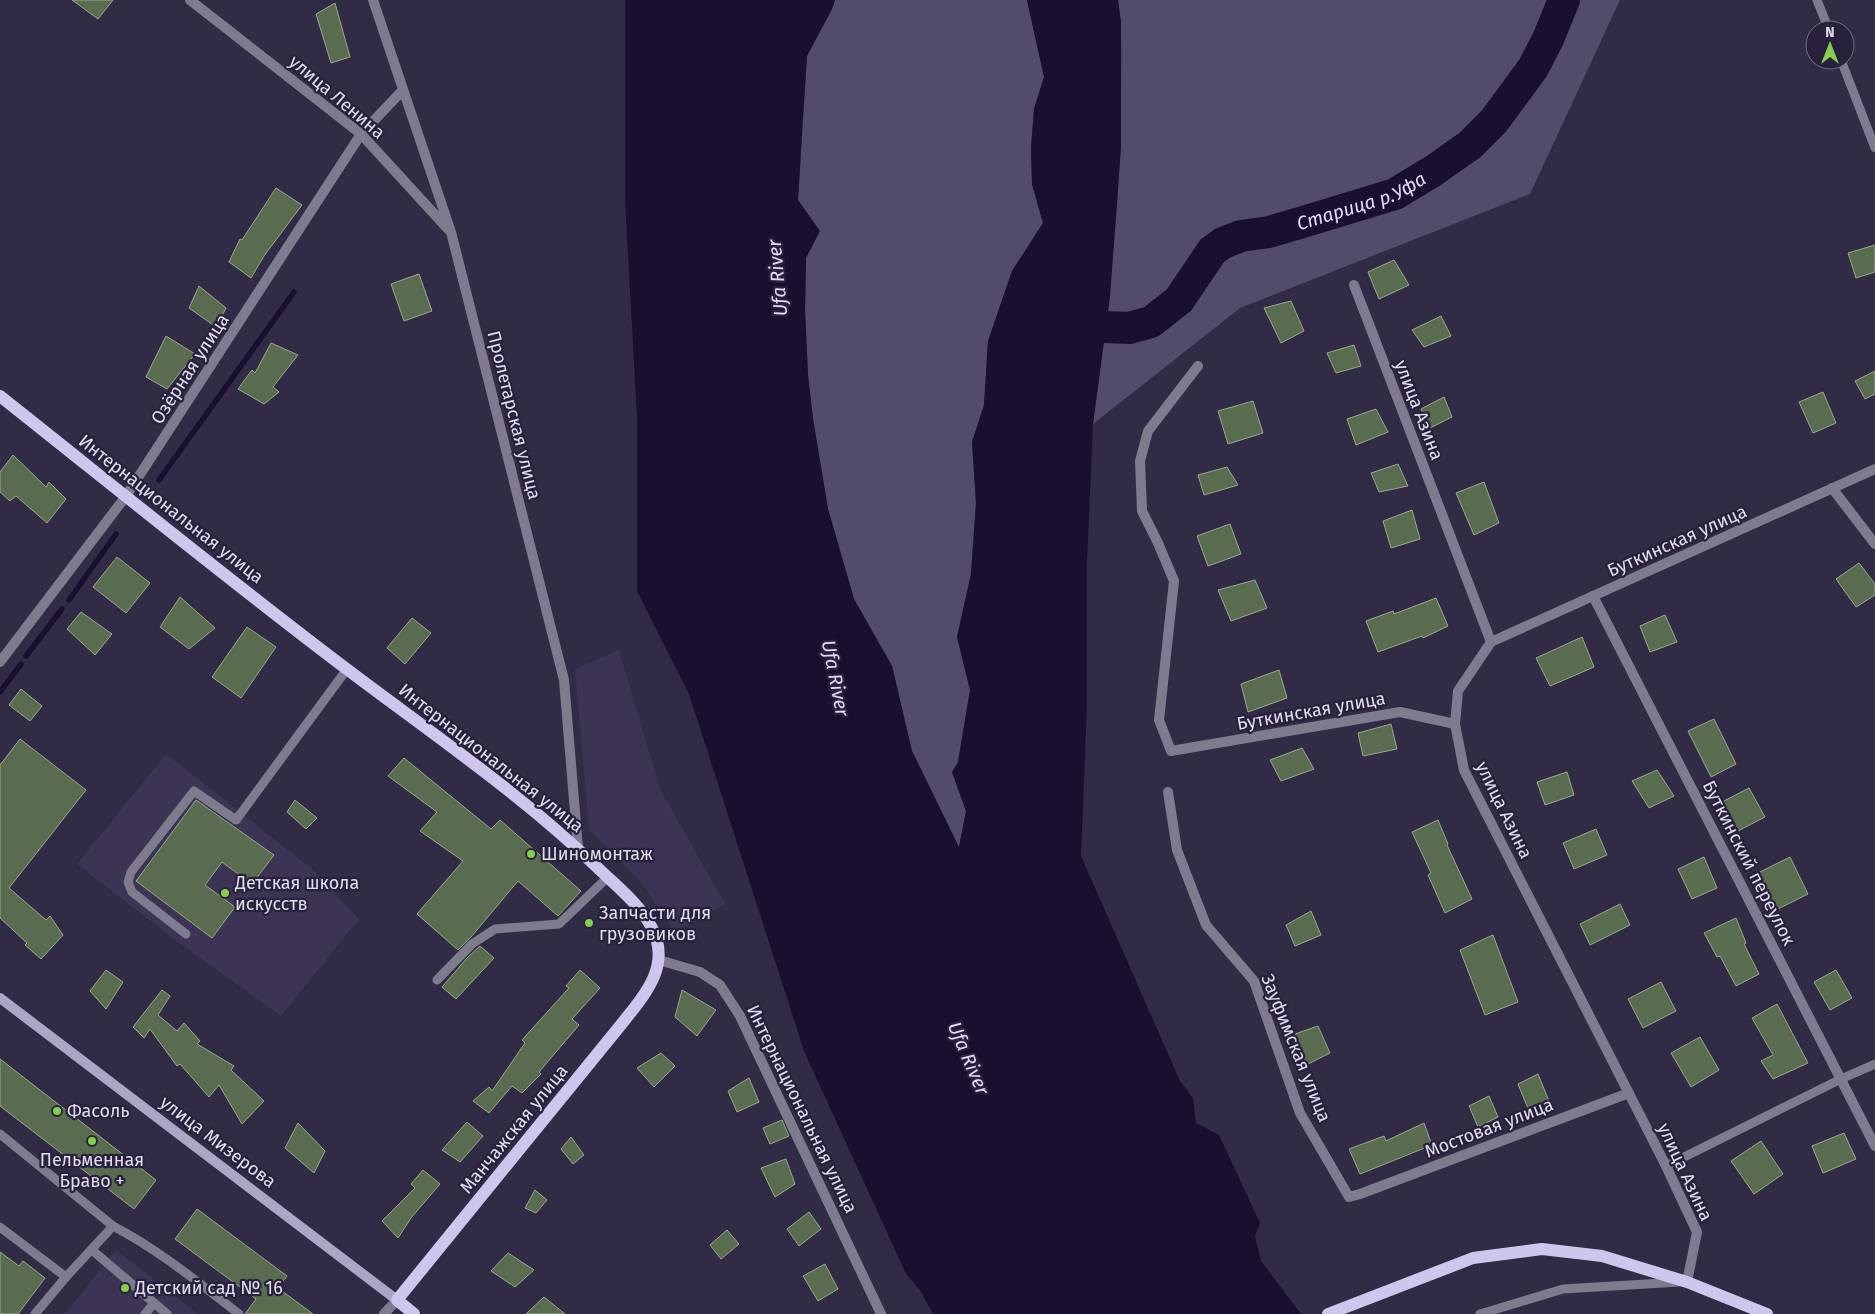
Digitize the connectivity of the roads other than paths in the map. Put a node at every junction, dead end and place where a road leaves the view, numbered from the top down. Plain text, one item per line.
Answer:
1 (190, 0) edge
2 (373, 0) edge
3 (1817, 0) edge
4 (1825, 20) edge
5 (1845, 70) edge
6 (403, 90) junction
7 (361, 134) junction
8 (1875, 148) edge
9 (451, 232) junction
10 (1354, 285) dead end
11 (1198, 366) dead end
12 (0, 396) edge
13 (1875, 468) edge
14 (1832, 488) junction
15 (126, 496) junction
16 (1875, 544) edge
17 (1593, 596) junction
18 (1491, 642) junction
19 (0, 662) edge
20 (347, 669) junction
21 (1455, 724) junction
22 (1168, 792) dead end
23 (578, 848) junction
24 (608, 877) junction
25 (186, 934) dead end
26 (659, 960) junction
27 (437, 980) dead end
28 (0, 998) edge
29 (1875, 1064) edge
30 (1841, 1079) junction
31 (1629, 1093) junction
32 (0, 1134) edge
33 (1875, 1146) edge
34 (1666, 1166) junction
35 (1360, 1194) joint
36 (113, 1226) junction
37 (0, 1227) edge
38 (92, 1250) junction
39 (66, 1277) junction
40 (1687, 1282) junction
41 (397, 1300) junction
42 (154, 1303) junction
43 (35, 1314) edge
44 (145, 1314) edge
45 (167, 1314) edge
46 (240, 1314) edge
47 (384, 1314) edge
48 (414, 1314) edge
49 (881, 1314) edge
50 (1328, 1314) edge
51 (1480, 1314) edge
52 (1767, 1314) edge

1 - 7 street, улица Ленина
2 - 6 street, Пролетарская улица
3 - 4 lane
5 - 8 lane
6 - 7 street, Озёрная улица
6 - 9 street, Пролетарская улица
7 - 9 street, улица Ленина
7 - 15 street, Озёрная улица
9 - 23 street, Пролетарская улица
10 - 18 street, улица Азина
11 - 21 street, Буткинская улица
12 - 15 main road, Интернациональная улица
13 - 14 street, Буткинская улица
14 - 16 street
14 - 17 street, Буткинская улица
15 - 19 street, Озёрная улица
15 - 20 main road, Интернациональная улица
17 - 18 street, Буткинская улица
17 - 30 street, Буткинский переулок
18 - 21 street, улица Азина
20 - 23 main road, Интернациональная улица
20 - 25 lane
21 - 31 street, улица Азина
22 - 35 street, Зауфимская улица
23 - 24 main road, Интернациональная улица
24 - 26 main road, Интернациональная улица
24 - 27 lane
26 - 41 main road, Манчажская улица
26 - 49 street, Интернациональная улица
28 - 41 main road, улица Мизерова
29 - 30 lane
30 - 33 street, Буткинский переулок
30 - 34 lane
31 - 34 street, улица Азина
31 - 35 street, Мостовая улица
32 - 36 lane
34 - 40 street, улица Азина
36 - 38 lane
36 - 46 lane
37 - 39 lane
38 - 39 lane
38 - 42 lane
39 - 43 lane
40 - 50 main road
40 - 51 lane
40 - 52 main road
41 - 47 street, Манчажская улица
41 - 48 main road, улица Мизерова
42 - 44 lane
42 - 45 lane

